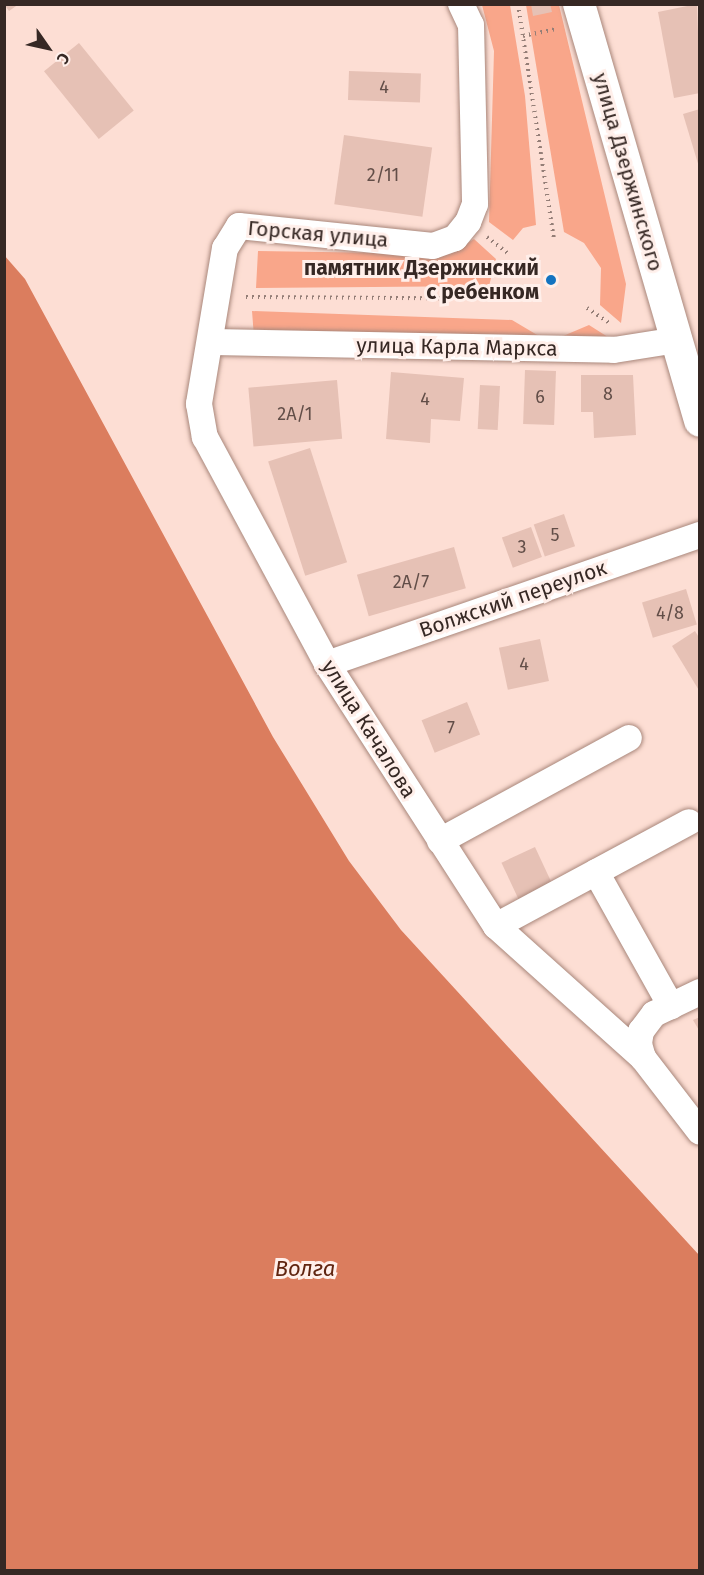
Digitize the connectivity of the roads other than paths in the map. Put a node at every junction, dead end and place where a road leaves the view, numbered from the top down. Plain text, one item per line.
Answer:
1 (461, 4) edge
2 (570, 16) edge
3 (688, 341) edge
4 (213, 342) junction
5 (699, 421) edge
6 (699, 535) edge
7 (327, 664) junction
8 (629, 738) dead end
9 (689, 822) dead end
10 (440, 841) junction
11 (596, 872) junction
12 (496, 926) junction
13 (699, 992) edge
14 (671, 1006) junction
15 (643, 1058) junction
16 (699, 1132) edge

1 - 4 street, Горская улица
2 - 3 main road, улица Дзержинского
3 - 4 street, улица Карла Маркса
3 - 5 main road, улица Дзержинского
4 - 7 street, улица Качалова
6 - 7 street, Волжский переулок
7 - 10 street, улица Качалова
8 - 10 street
9 - 11 street
10 - 12 street, улица Качалова
11 - 12 street
11 - 14 street
12 - 15 street, улица Качалова
13 - 14 street
14 - 15 street
15 - 16 street, улица Качалова

